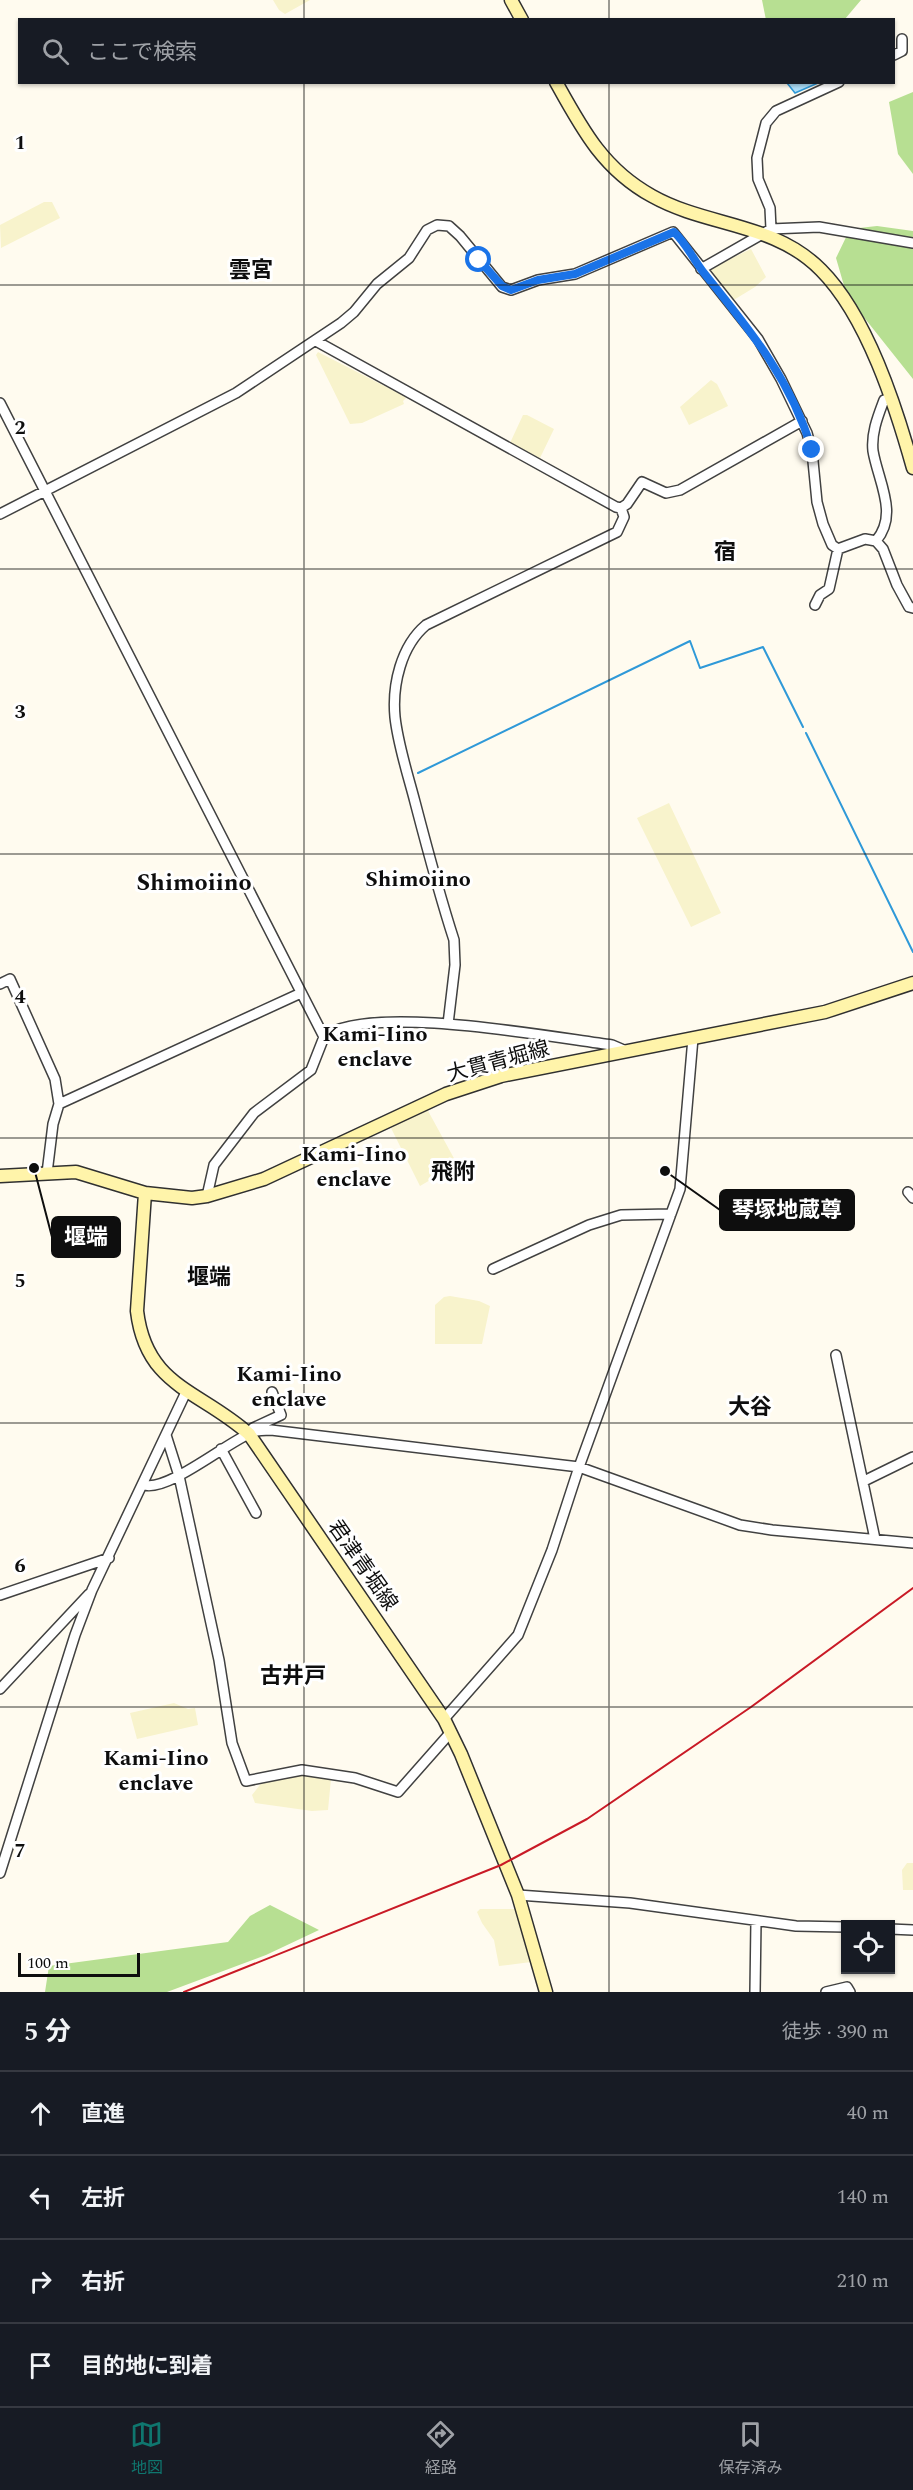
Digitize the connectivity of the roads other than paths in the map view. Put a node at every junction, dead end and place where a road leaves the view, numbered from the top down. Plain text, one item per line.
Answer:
1 (511, 0) edge
2 (521, 18) edge
3 (902, 39) dead end
4 (895, 54) edge
5 (557, 84) edge
6 (835, 84) edge
7 (767, 231) junction
8 (913, 243) edge
9 (701, 269) junction
10 (316, 341) junction
11 (891, 398) junction
12 (0, 403) edge
13 (802, 421) junction
14 (913, 468) edge
15 (44, 491) junction
16 (621, 508) junction
17 (0, 514) edge
18 (876, 542) junction
19 (838, 549) junction
20 (815, 605) dead end
21 (913, 608) edge
22 (913, 983) edge
23 (0, 984) edge
24 (301, 993) junction
25 (448, 1024) junction
26 (324, 1037) junction
27 (693, 1038) junction
28 (626, 1051) junction
29 (59, 1104) junction
30 (47, 1173) junction
31 (0, 1176) edge
32 (145, 1193) junction
33 (207, 1196) junction
34 (671, 1214) junction
35 (493, 1269) dead end
36 (836, 1355) dead end
37 (187, 1390) junction
38 (272, 1392) dead end
39 (247, 1432) junction
40 (166, 1435) junction
41 (221, 1449) junction
42 (913, 1457) edge
43 (579, 1467) junction
44 (179, 1476) junction
45 (864, 1481) junction
46 (144, 1485) junction
47 (256, 1514) dead end
48 (875, 1539) junction
49 (913, 1543) edge
50 (109, 1558) junction
51 (92, 1590) junction
52 (0, 1595) edge
53 (0, 1689) edge
54 (444, 1719) junction
55 (451, 1732) junction
56 (0, 1872) edge
57 (518, 1895) junction
58 (756, 1921) junction
59 (841, 1928) edge
60 (895, 1929) edge
61 (913, 1930) edge
62 (546, 1992) edge
63 (755, 1992) edge
64 (826, 1992) edge
65 (850, 1992) edge

1 - 2 main road
3 - 4 street
5 - 7 main road
6 - 7 street
7 - 8 street
7 - 9 street
7 - 11 main road
9 - 10 street
9 - 13 street
10 - 15 street
10 - 16 street
11 - 14 main road
11 - 18 street
12 - 15 street
13 - 16 street
13 - 19 street
15 - 17 street
15 - 24 street
16 - 25 street
18 - 19 street
18 - 21 street
19 - 20 street
22 - 27 main road, 大貫青堀線
23 - 29 street
24 - 26 street
24 - 29 street
25 - 26 street
25 - 28 street
26 - 33 street
27 - 28 main road, 大貫青堀線
27 - 34 street
28 - 33 main road, 大貫青堀線
29 - 30 street
30 - 31 main road, 大貫青堀線
30 - 32 main road, 大貫青堀線
32 - 33 main road, 大貫青堀線
32 - 37 main road, 君津青堀線
34 - 35 street
34 - 43 street
36 - 45 street
37 - 39 main road, 君津青堀線
37 - 40 street
38 - 39 street
39 - 41 street
39 - 43 street
39 - 54 main road, 君津青堀線
40 - 44 street
40 - 46 street
41 - 44 street
41 - 47 street
42 - 45 street
43 - 48 street
43 - 54 street
44 - 46 street
44 - 55 street
45 - 48 street
46 - 50 street
48 - 49 street
50 - 51 street
50 - 52 street
51 - 53 street
51 - 56 street
54 - 55 main road, 君津青堀線
55 - 57 main road, 君津青堀線
57 - 58 street
57 - 62 main road, 君津青堀線
58 - 59 street
58 - 63 street
60 - 61 street
64 - 65 street

